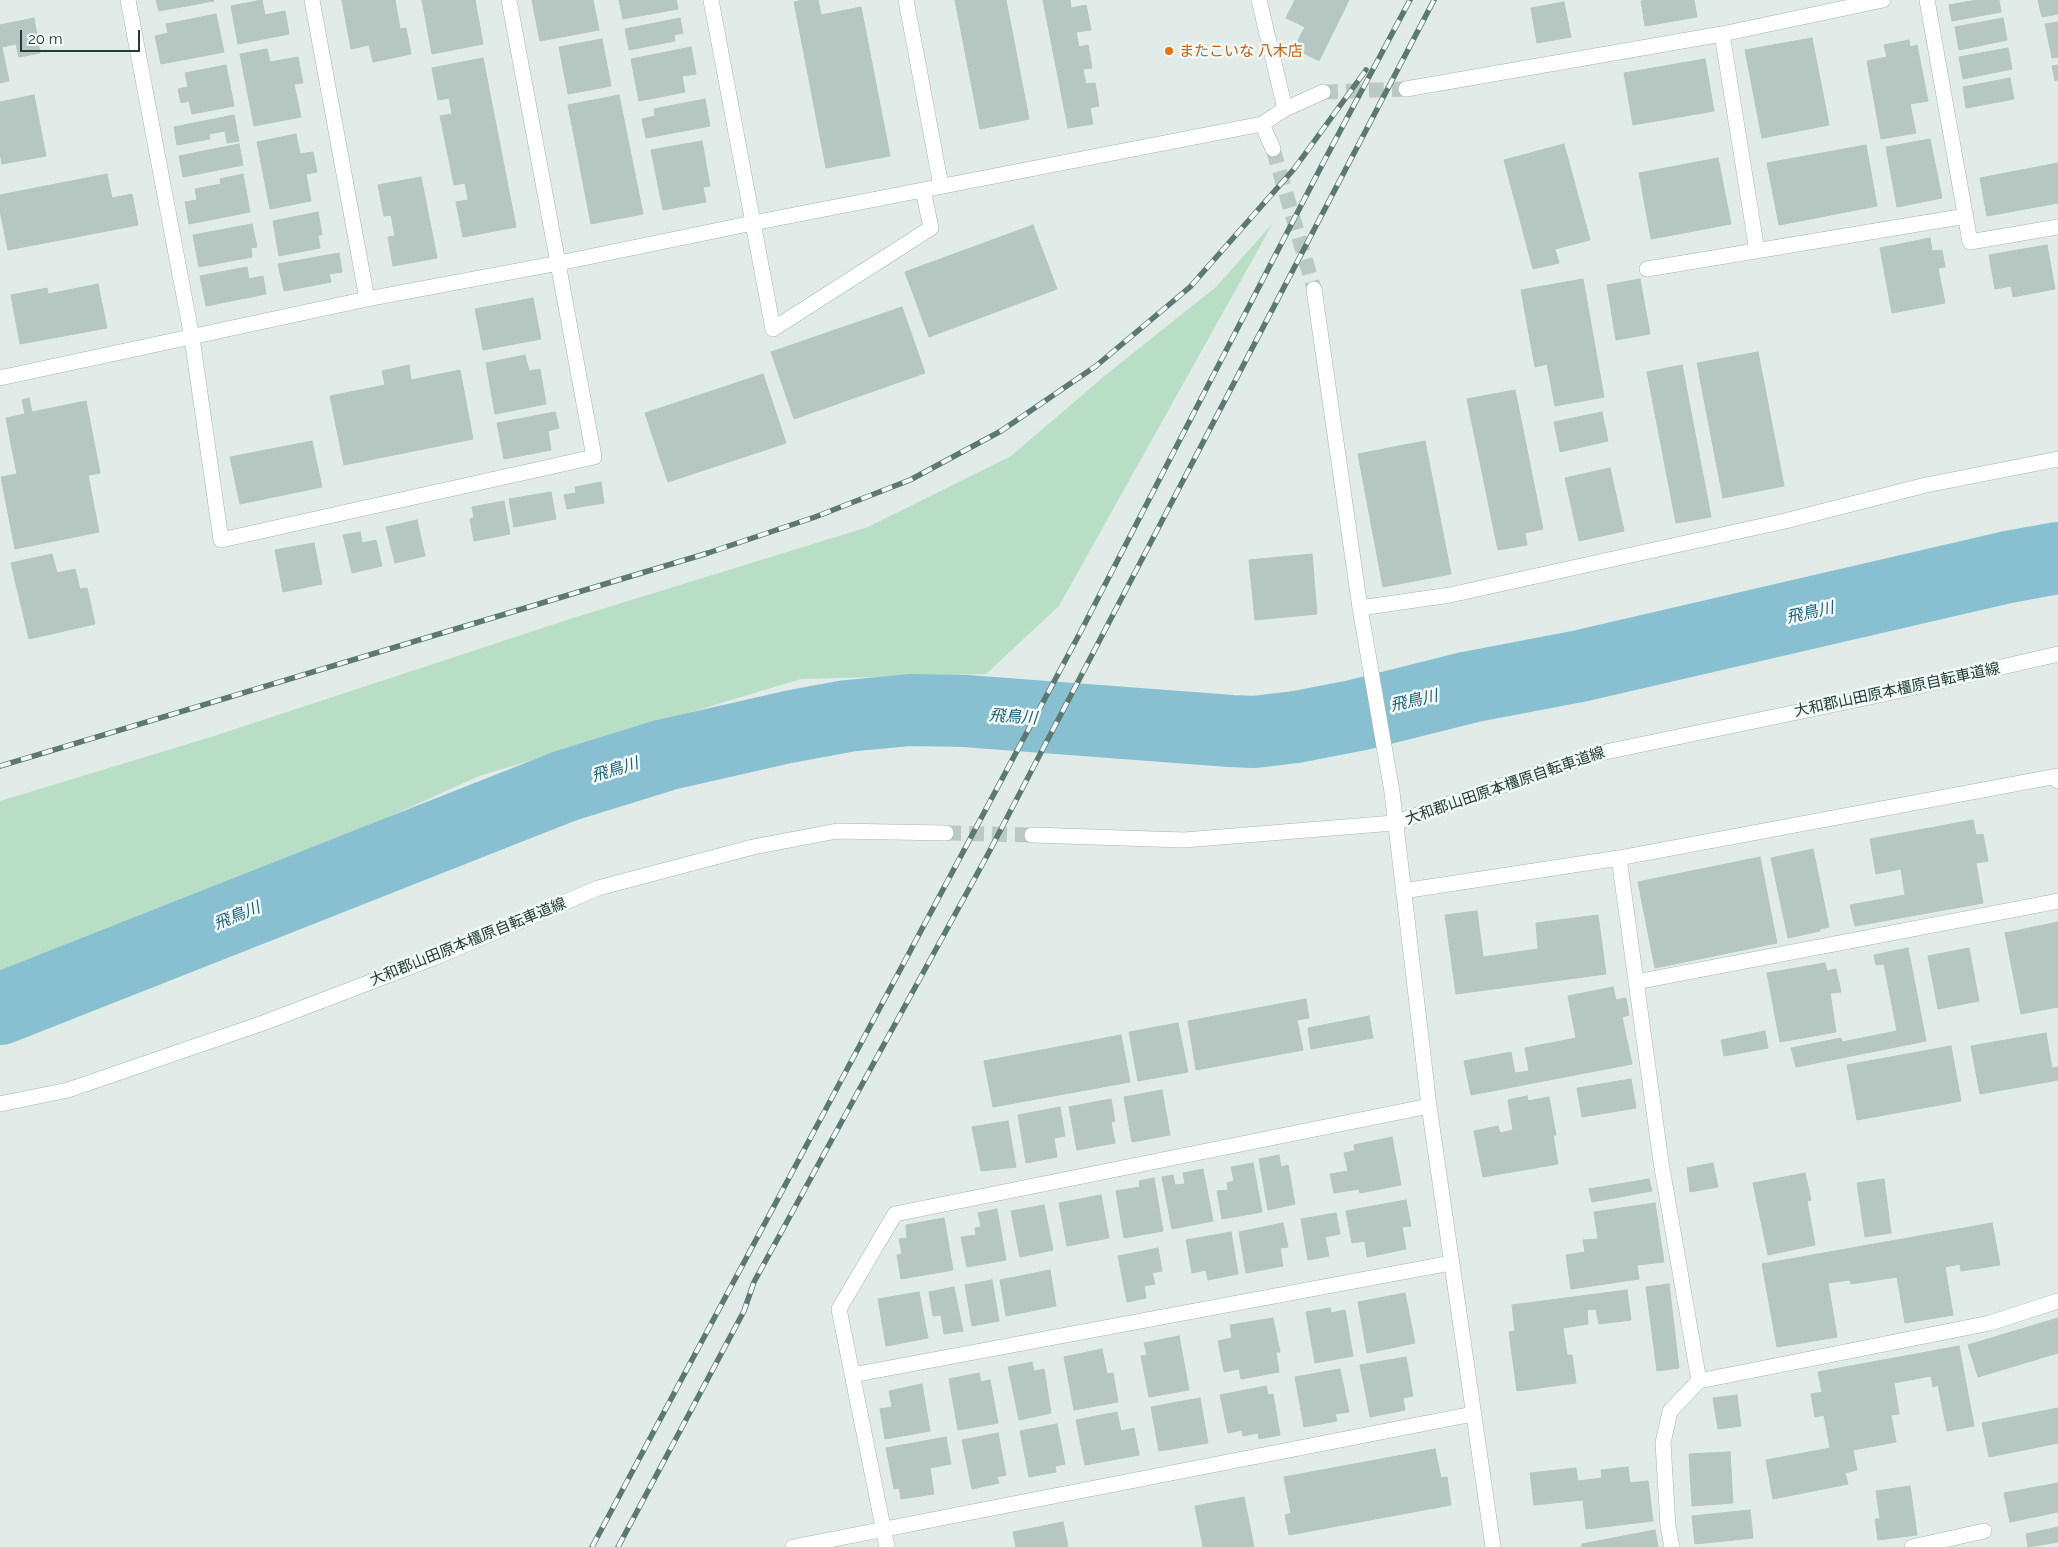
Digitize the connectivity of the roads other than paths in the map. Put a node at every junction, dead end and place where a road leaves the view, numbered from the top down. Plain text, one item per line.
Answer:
1 (128, 0) edge
2 (312, 0) edge
3 (509, 0) edge
4 (711, 0) edge
5 (906, 0) edge
6 (1259, 0) edge
7 (1884, 0) edge
8 (1927, 0) edge
9 (1722, 34) junction
10 (1406, 89) tunnel mouth
11 (1323, 92) tunnel mouth
12 (1285, 109) junction
13 (1262, 124) junction
14 (1272, 149) tunnel mouth
15 (941, 186) junction
16 (923, 190) junction
17 (1966, 216) junction
18 (753, 223) junction
19 (2058, 226) edge
20 (1757, 250) junction
21 (559, 263) junction
22 (1648, 269) dead end
23 (1314, 290) tunnel mouth
24 (367, 299) junction
25 (192, 338) junction
26 (0, 378) edge
27 (2058, 459) edge
28 (1360, 608) junction
29 (2058, 654) edge
30 (2058, 781) edge
31 (1394, 823) junction
32 (946, 833) tunnel mouth
33 (1032, 835) tunnel mouth
34 (1619, 858) junction
35 (1403, 891) junction
36 (2058, 902) edge
37 (1636, 982) junction
38 (0, 1104) edge
39 (1429, 1106) junction
40 (1451, 1263) junction
41 (2058, 1301) edge
42 (852, 1375) junction
43 (1699, 1382) junction
44 (1473, 1414) junction
45 (883, 1528) junction
46 (1984, 1531) dead end
47 (793, 1547) edge
48 (887, 1547) edge
49 (1493, 1547) edge
50 (1672, 1547) edge
51 (1912, 1547) edge

1 - 25 street
2 - 24 street
3 - 21 street
4 - 18 street
5 - 15 street
6 - 12 street
7 - 9 street
8 - 17 street
9 - 10 street
9 - 20 street
11 - 12 street
12 - 13 street
13 - 14 street
13 - 15 street
15 - 16 street
16 - 18 street
16 - 18 street
17 - 19 street
17 - 20 street
18 - 21 street
20 - 22 street
21 - 24 street
21 - 25 street
23 - 28 street
24 - 25 street
25 - 26 street
27 - 28 street
28 - 31 street
29 - 31 street, 大和郡山田原本橿原自転車道線
30 - 34 street
31 - 33 street, 大和郡山田原本橿原自転車道線
31 - 35 street
32 - 38 street, 大和郡山田原本橿原自転車道線
34 - 35 street
34 - 37 street
35 - 39 street
36 - 37 street
37 - 43 street
39 - 40 street
39 - 42 street
40 - 42 street
40 - 44 street
41 - 43 street
42 - 45 street
43 - 50 street
44 - 45 street
44 - 49 street
45 - 47 street
45 - 48 street
46 - 51 street

